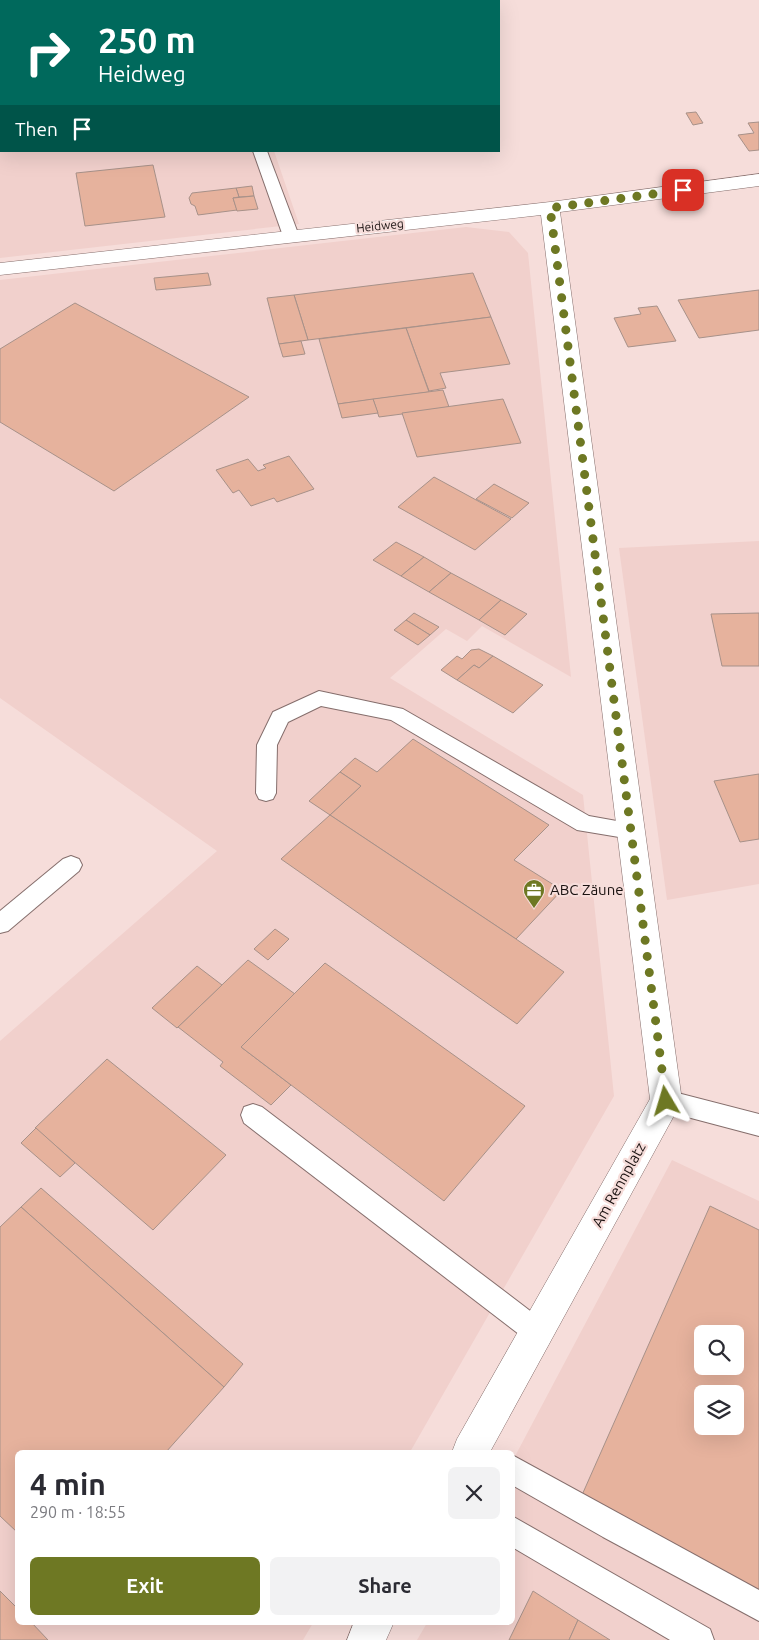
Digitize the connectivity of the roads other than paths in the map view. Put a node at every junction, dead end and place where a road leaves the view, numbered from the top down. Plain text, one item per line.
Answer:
1 (260, 152) edge
2 (759, 180) edge
3 (550, 208) junction
4 (291, 236) junction
5 (0, 270) edge
6 (266, 793) dead end
7 (631, 831) junction
8 (71, 865) dead end
9 (0, 924) edge
10 (666, 1101) junction
11 (253, 1115) dead end
12 (759, 1125) edge
13 (537, 1332) junction
14 (476, 1450) edge
15 (515, 1470) edge
16 (515, 1532) edge
17 (759, 1606) edge
18 (374, 1625) edge
19 (366, 1640) edge
20 (699, 1640) edge

1 - 4 lane
2 - 3 street, Heidweg
3 - 4 street, Heidweg
3 - 7 street
4 - 5 street, Heidweg
6 - 7 lane
7 - 10 street
8 - 9 lane
10 - 12 lane
10 - 13 street, Am Rennplatz
11 - 13 lane
13 - 14 street, Am Rennplatz
15 - 17 lane
16 - 20 lane
18 - 19 street

